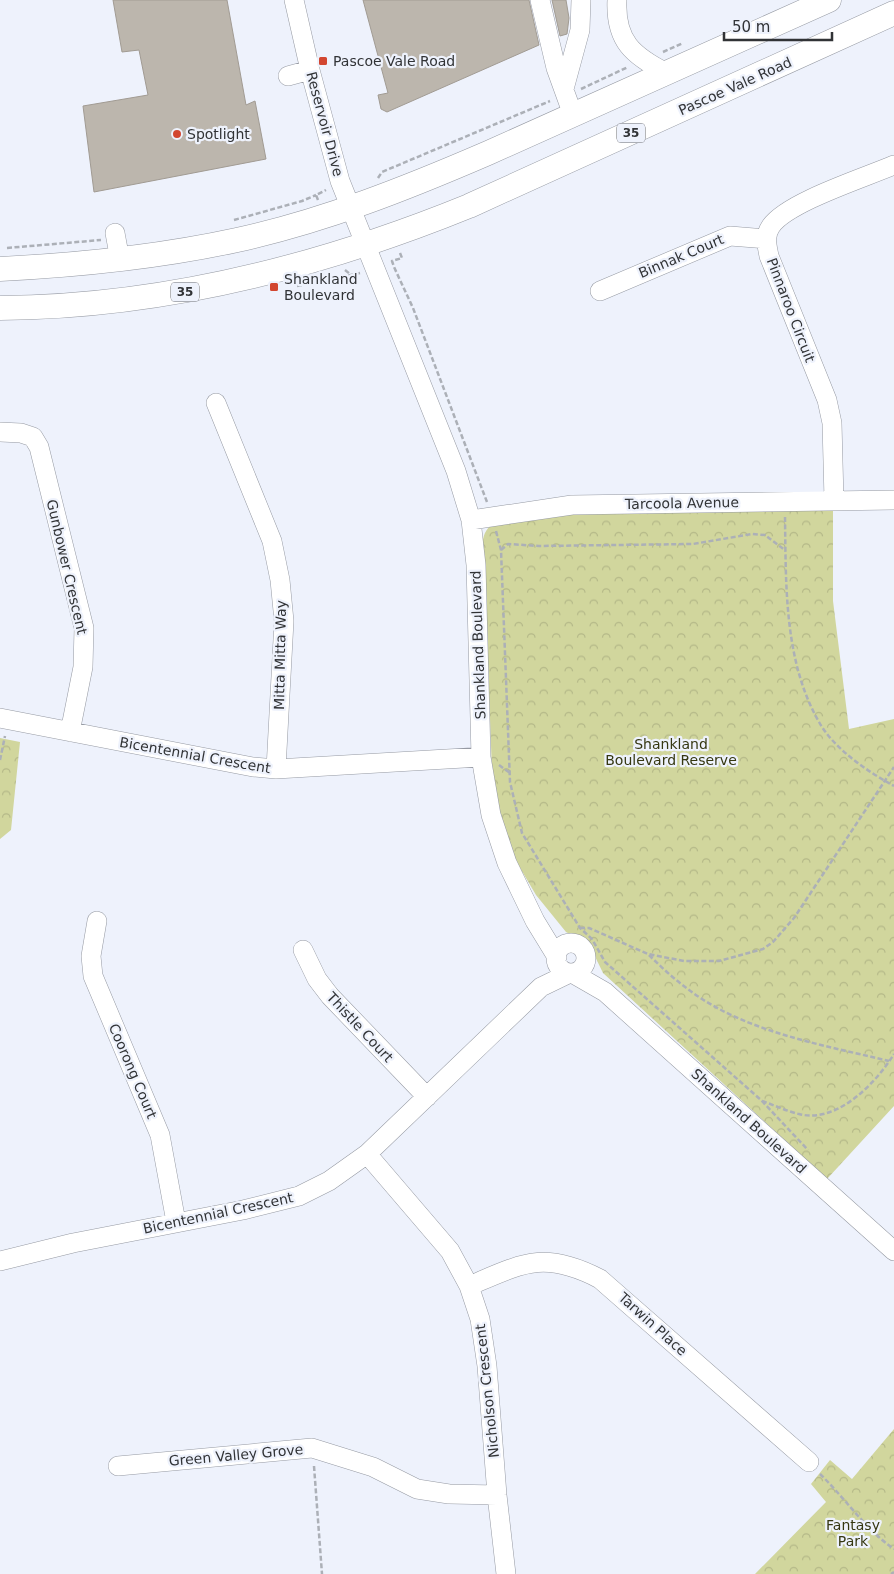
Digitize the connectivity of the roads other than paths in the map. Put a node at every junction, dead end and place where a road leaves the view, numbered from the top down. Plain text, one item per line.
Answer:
1 (294, 0) edge
2 (540, 0) edge
3 (581, 0) edge
4 (617, 0) edge
5 (829, 0) edge
6 (894, 14) edge
7 (310, 70) junction
8 (667, 73) junction
9 (288, 76) dead end
10 (564, 89) junction
11 (573, 115) junction
12 (894, 165) edge
13 (350, 208) junction
14 (766, 240) junction
15 (365, 245) junction
16 (0, 269) edge
17 (596, 293) dead end
18 (0, 308) edge
19 (216, 403) dead end
20 (0, 432) edge
21 (834, 500) junction
22 (894, 500) edge
23 (471, 520) junction
24 (4, 719) edge
25 (70, 732) junction
26 (481, 757) junction
27 (276, 769) junction
28 (528, 906) junction
29 (97, 921) dead end
30 (575, 936) junction
31 (303, 950) dead end
32 (557, 958) junction
33 (586, 960) junction
34 (571, 973) junction
35 (541, 988) junction
36 (605, 992) junction
37 (427, 1097) junction
38 (367, 1154) junction
39 (176, 1222) junction
40 (894, 1251) edge
41 (0, 1261) edge
42 (469, 1286) junction
43 (810, 1462) road end
44 (118, 1466) dead end
45 (497, 1495) junction
46 (506, 1574) edge

1 - 7 street, Reservoir Drive
2 - 10 street
3 - 10 street
4 - 8 street
5 - 8 main road
6 - 15 main road, Pascoe Vale Road / 35
7 - 9 street
7 - 13 street, Reservoir Drive
8 - 11 main road
10 - 11 street
11 - 13 main road
12 - 14 street, Pinnaroo Circuit
13 - 15 street, Reservoir Drive
13 - 16 main road
14 - 17 street, Binnak Court
14 - 21 street, Pinnaroo Circuit
15 - 18 main road, Pascoe Vale Road / 35
15 - 23 street, Shankland Boulevard
19 - 27 street, Mitta Mitta Way
20 - 25 street, Gunbower Crescent
21 - 22 street, Tarcoola Avenue
21 - 23 street, Tarcoola Avenue
23 - 26 street, Shankland Boulevard
24 - 25 street, Bicentennial Crescent
25 - 27 street, Bicentennial Crescent
26 - 27 street, Bicentennial Crescent
26 - 28 street, Shankland Boulevard
28 - 30 street, Shankland Boulevard
28 - 32 street, Shankland Boulevard
29 - 39 street, Coorong Court
30 - 32 street
30 - 33 street
31 - 37 street, Thistle Court
32 - 34 street
32 - 35 street, Bicentennial Crescent
33 - 34 street
33 - 36 street, Shankland Boulevard
34 - 35 street, Bicentennial Crescent
34 - 36 street, Shankland Boulevard
35 - 37 street, Bicentennial Crescent
36 - 40 street, Shankland Boulevard
37 - 38 street, Bicentennial Crescent
38 - 39 street, Bicentennial Crescent
38 - 42 street, Nicholson Crescent
39 - 41 street, Bicentennial Crescent
42 - 43 street, Tarwin Place
42 - 45 street, Nicholson Crescent
44 - 45 street, Green Valley Grove
45 - 46 street, Nicholson Crescent

